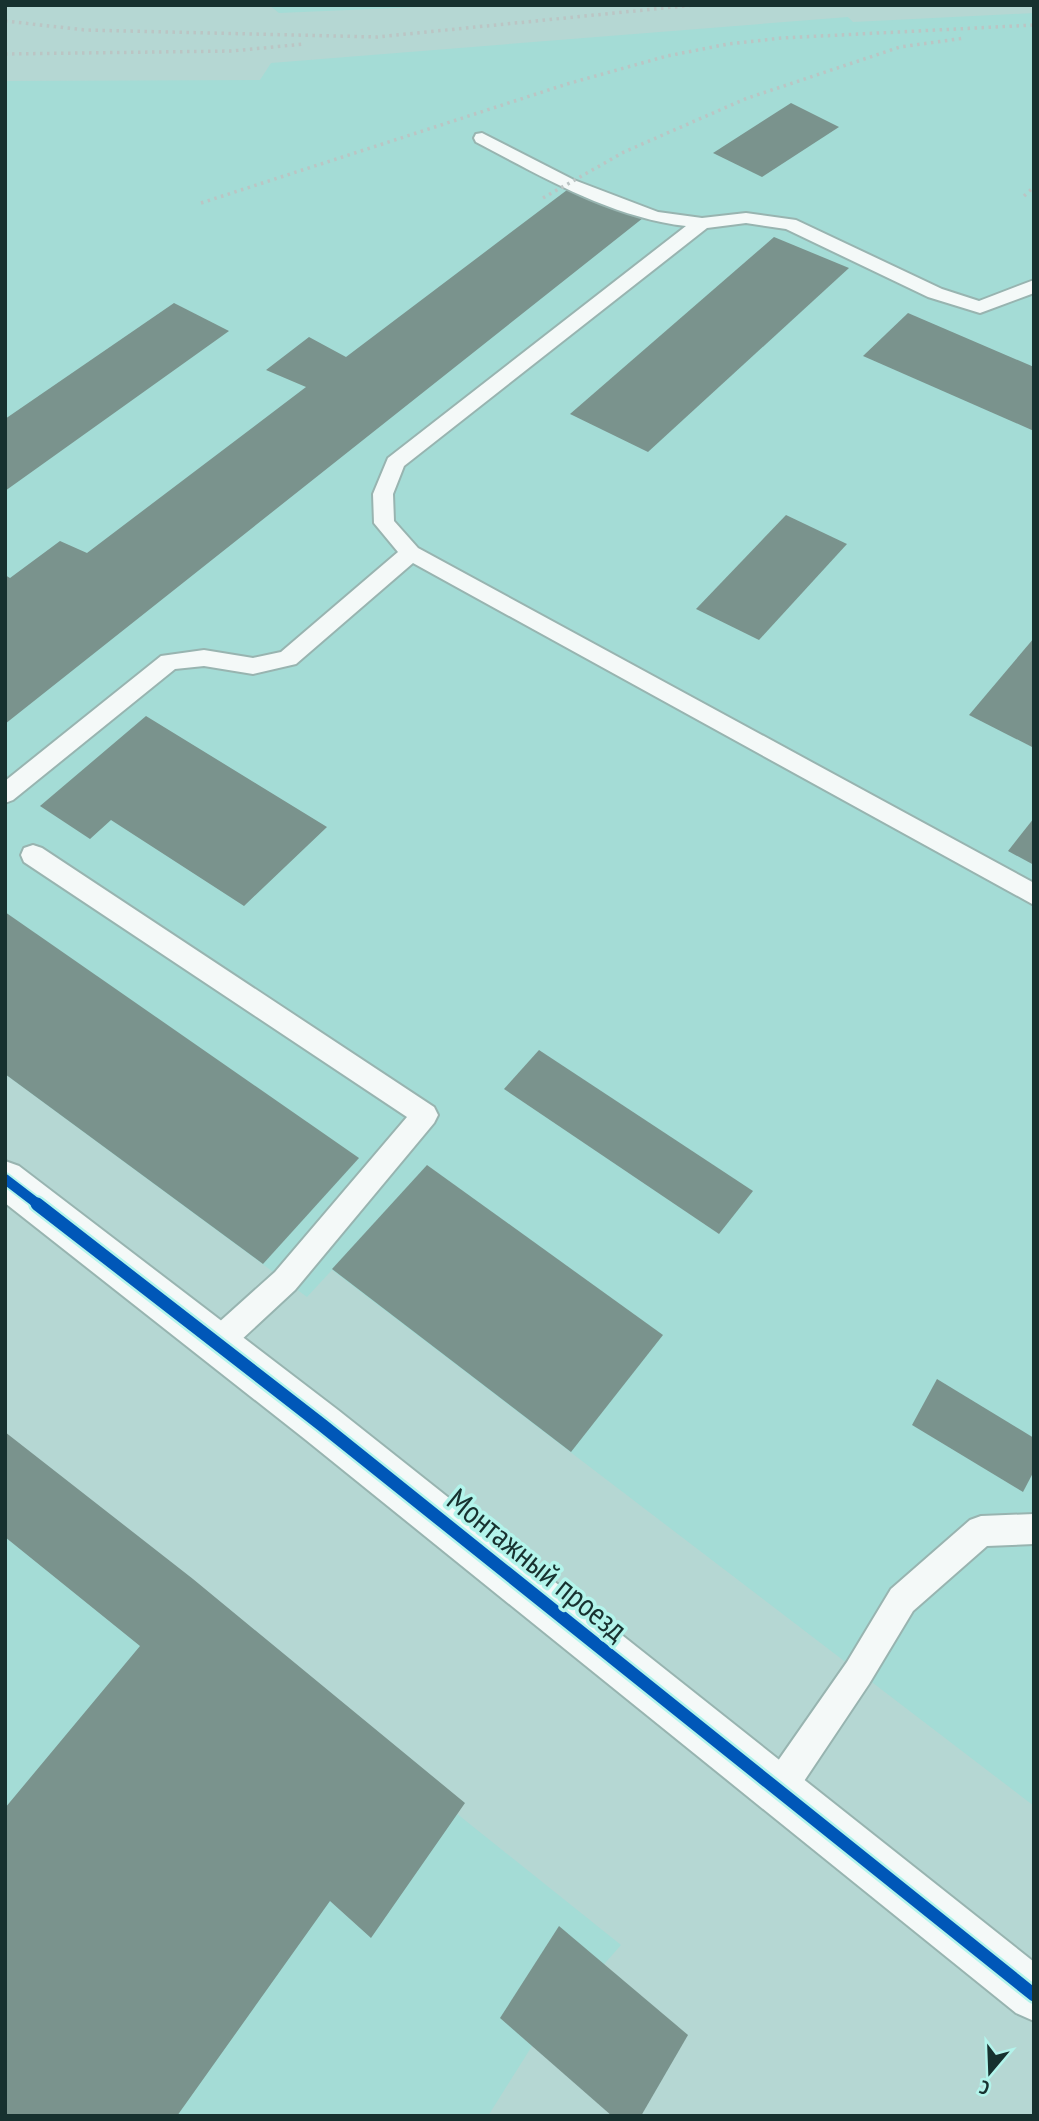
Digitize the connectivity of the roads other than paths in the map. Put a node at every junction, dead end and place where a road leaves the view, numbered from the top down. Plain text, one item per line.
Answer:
1 (482, 138) dead end
2 (702, 223) junction
3 (1034, 286) edge
4 (411, 553) junction
5 (5, 794) edge
6 (33, 855) dead end
7 (1034, 895) edge
8 (5, 1179) edge
9 (217, 1343) junction
10 (1034, 1529) edge
11 (778, 1790) junction
12 (1034, 1995) edge

1 - 2 lane
2 - 3 lane
2 - 4 lane
4 - 5 lane
4 - 7 lane
6 - 9 lane
8 - 9 street, Монтажный проезд
9 - 11 street, Монтажный проезд
10 - 11 lane
11 - 12 street, Монтажный проезд

